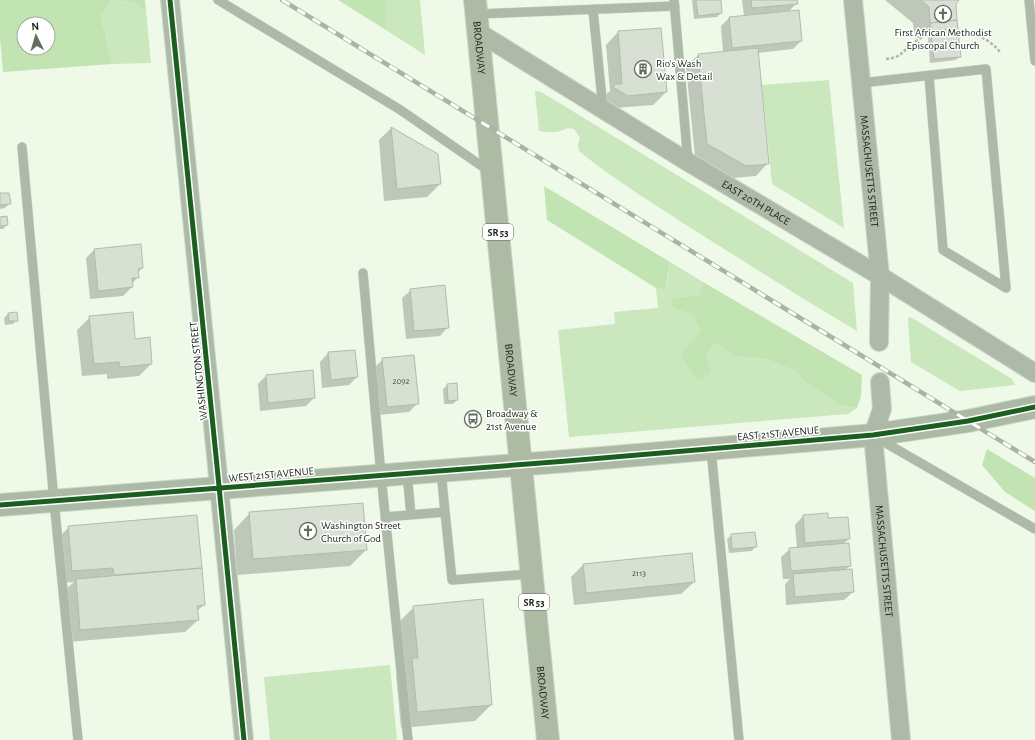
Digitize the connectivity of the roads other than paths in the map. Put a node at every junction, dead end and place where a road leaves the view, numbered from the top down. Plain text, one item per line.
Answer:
1 (170, 0) edge
2 (218, 0) edge
3 (853, 0) edge
4 (1029, 0) edge
5 (674, 3) edge
6 (592, 10) junction
7 (477, 15) edge
8 (1035, 61) edge
9 (929, 76) junction
10 (861, 84) junction
11 (603, 109) junction
12 (22, 147) dead end
13 (688, 162) junction
14 (492, 173) junction
15 (363, 273) dead end
16 (880, 276) junction
17 (879, 342) dead end
18 (1035, 373) edge
19 (880, 382) dead end
20 (1035, 407) edge
21 (873, 435) junction
22 (711, 449) junction
23 (521, 465) junction
24 (441, 471) junction
25 (407, 473) junction
26 (381, 475) junction
27 (220, 489) junction
28 (54, 501) junction
29 (0, 505) edge
30 (445, 512) junction
31 (411, 515) junction
32 (385, 518) junction
33 (1035, 529) edge
34 (531, 574) junction
35 (78, 740) edge
36 (244, 740) edge
37 (408, 740) edge
38 (548, 740) edge
39 (739, 740) edge
40 (902, 740) edge

1 - 27 street, WASHINGTON STREET
2 - 14 lane
3 - 10 street, MASSACHUSETTS STREET
4 - 8 lane
5 - 6 lane
5 - 13 lane
6 - 7 lane
6 - 11 lane
7 - 11 street, EAST 20TH PLACE
7 - 14 main road, BROADWAY / SR 53
9 - 9 lane
9 - 10 lane
10 - 16 street, MASSACHUSETTS STREET
11 - 13 street, EAST 20TH PLACE
12 - 28 lane
13 - 16 street, EAST 20TH PLACE
14 - 23 main road, BROADWAY / SR 53
15 - 26 lane
16 - 17 street, MASSACHUSETTS STREET
16 - 18 street, EAST 20TH PLACE
19 - 21 street, MASSACHUSETTS STREET
20 - 21 street, EAST 21ST AVENUE
21 - 22 street, EAST 21ST AVENUE
21 - 33 lane
21 - 40 street, MASSACHUSETTS STREET
22 - 23 street, EAST 21ST AVENUE
22 - 39 lane
23 - 24 street, WEST 21ST AVENUE
23 - 34 main road, BROADWAY / SR 53
24 - 25 street, WEST 21ST AVENUE
24 - 30 lane
25 - 26 street, WEST 21ST AVENUE
25 - 31 lane
26 - 27 street, WEST 21ST AVENUE
26 - 32 lane
27 - 28 street, WEST 21ST AVENUE
27 - 36 street, WASHINGTON STREET
28 - 29 street, WEST 21ST AVENUE
28 - 35 lane
30 - 31 lane
30 - 34 lane
31 - 32 lane
32 - 37 lane
34 - 38 main road, BROADWAY / SR 53

